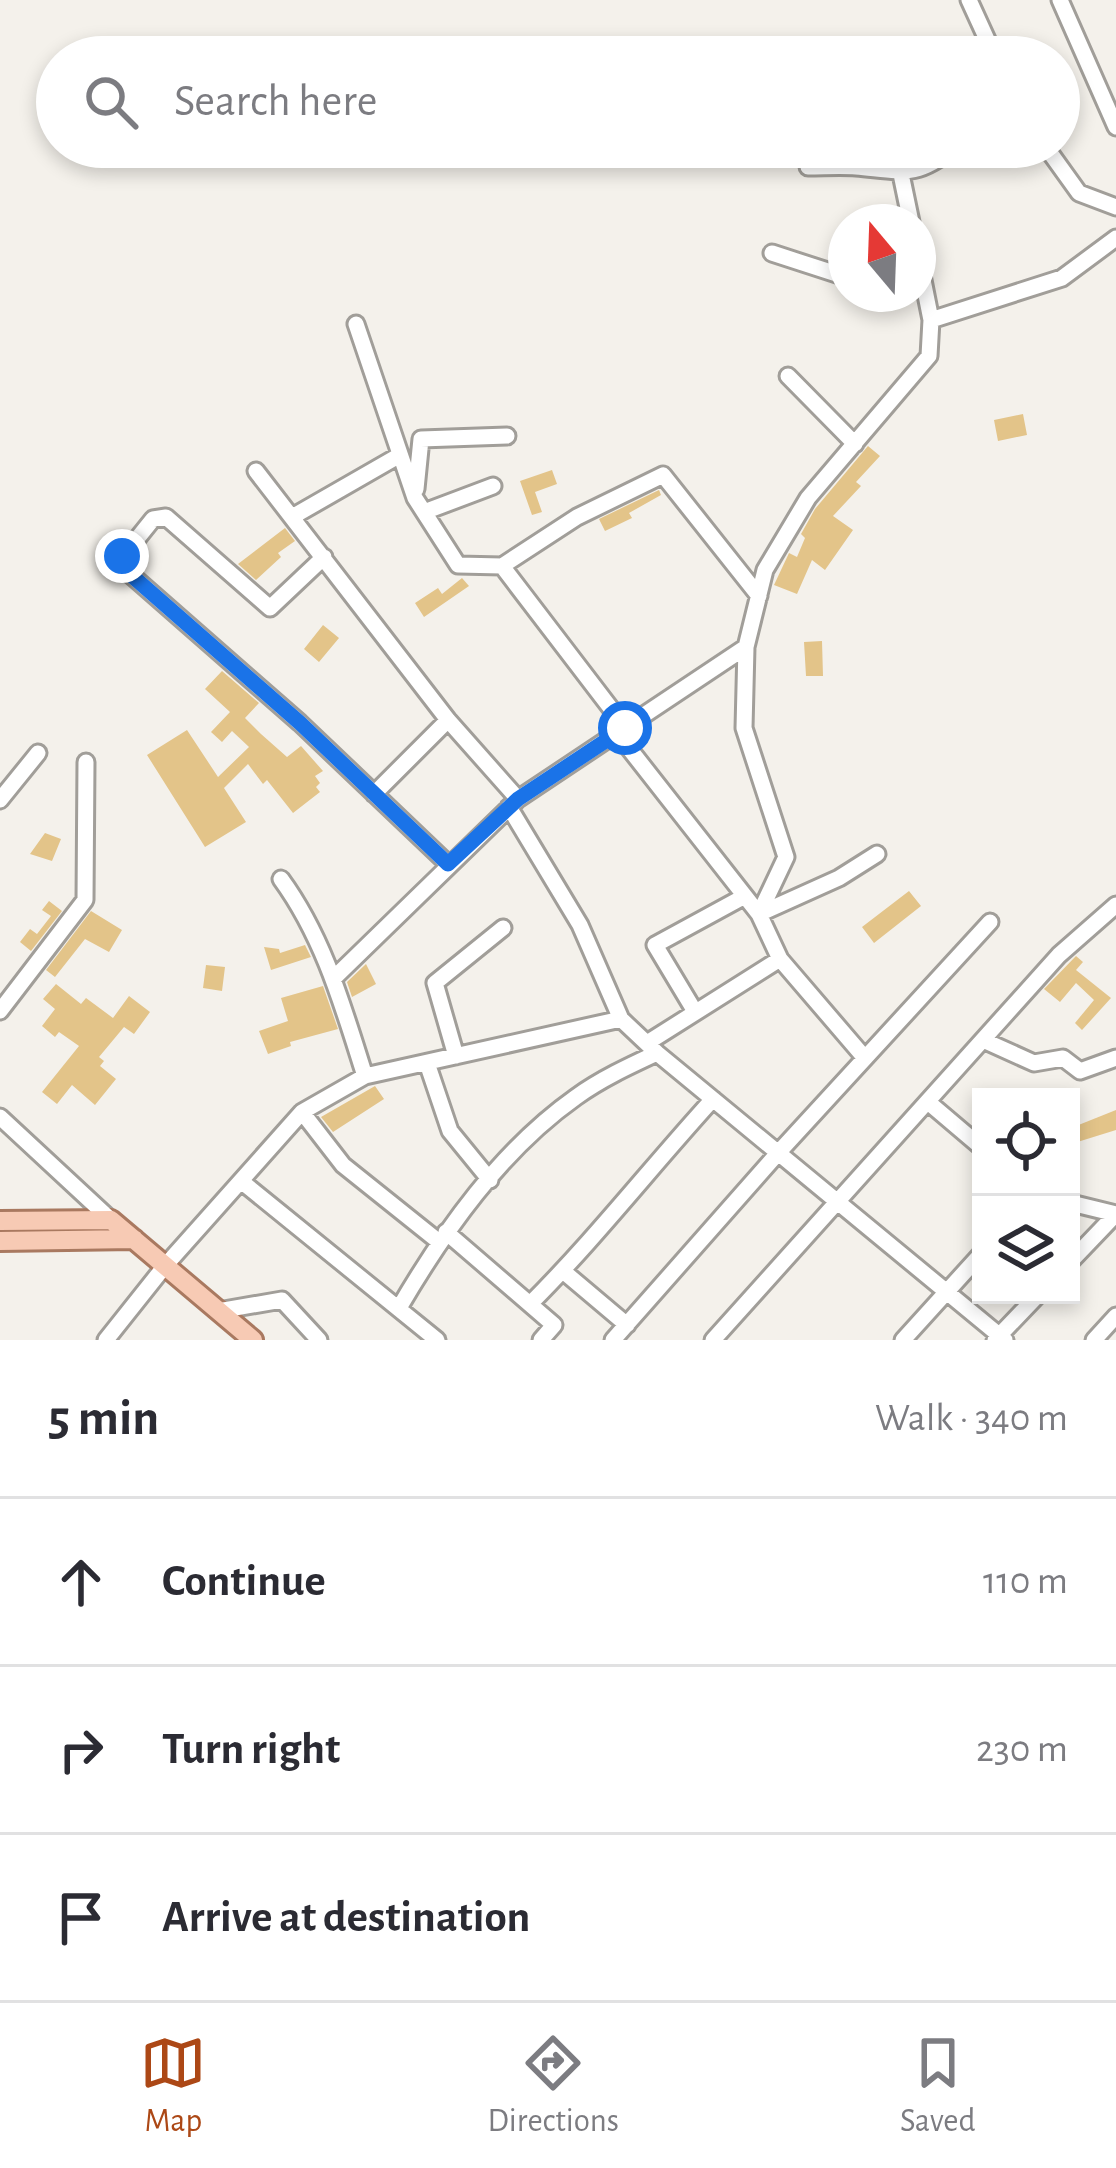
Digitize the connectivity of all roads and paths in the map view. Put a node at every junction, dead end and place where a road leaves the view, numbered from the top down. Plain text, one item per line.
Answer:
1 (969, 0) edge
2 (1060, 0) edge
3 (985, 36) edge
4 (1076, 36) edge
5 (1080, 45) edge
6 (1116, 127) edge
7 (862, 168) edge
8 (923, 168) edge
9 (1061, 168) edge
10 (901, 174) junction
11 (907, 204) edge
12 (1116, 207) edge
13 (1116, 238) edge
14 (772, 253) dead end
15 (828, 272) edge
16 (928, 312) edge
17 (931, 320) junction
18 (356, 324) dead end
19 (788, 376) dead end
20 (507, 436) dead end
21 (855, 444) junction
22 (400, 454) junction
23 (256, 471) dead end
24 (493, 486) dead end
25 (419, 505) junction
26 (292, 518) junction
27 (324, 557) junction
28 (502, 566) junction
29 (759, 596) junction
30 (746, 647) junction
31 (448, 720) junction
32 (621, 730) junction
33 (38, 753) dead end
34 (86, 763) dead end
35 (374, 794) junction
36 (0, 800) edge
37 (513, 803) junction
38 (877, 854) dead end
39 (448, 864) junction
40 (281, 880) dead end
41 (745, 896) junction
42 (1116, 905) edge
43 (759, 914) junction
44 (990, 922) dead end
45 (503, 928) dead end
46 (780, 959) junction
47 (334, 978) junction
48 (694, 1010) junction
49 (0, 1011) edge
50 (621, 1019) junction
51 (982, 1040) junction
52 (652, 1048) junction
53 (456, 1056) junction
54 (864, 1058) junction
55 (1116, 1058) edge
56 (427, 1063) junction
57 (365, 1076) junction
58 (713, 1099) junction
59 (928, 1102) junction
60 (302, 1112) junction
61 (0, 1117) edge
62 (972, 1140) edge
63 (778, 1153) junction
64 (490, 1180) junction
65 (241, 1181) junction
66 (837, 1201) junction
67 (1080, 1205) edge
68 (1116, 1214) edge
69 (111, 1220) junction
70 (1, 1236) edge
71 (442, 1237) junction
72 (134, 1239) junction
73 (1080, 1252) edge
74 (972, 1264) edge
75 (164, 1267) junction
76 (562, 1271) junction
77 (947, 1292) junction
78 (530, 1304) junction
79 (1030, 1304) edge
80 (399, 1308) junction
81 (218, 1312) junction
82 (1116, 1316) edge
83 (627, 1325) junction
84 (1000, 1339) edge
85 (106, 1340) edge
86 (253, 1340) edge
87 (319, 1340) edge
88 (437, 1340) edge
89 (541, 1340) edge
90 (614, 1340) edge
91 (713, 1340) edge
92 (903, 1340) edge
93 (1094, 1340) edge

1 - 3 street
2 - 4 street
5 - 6 street
7 - 10 street
8 - 10 street
9 - 12 street
10 - 11 street
13 - 17 street
14 - 15 street
16 - 17 street
17 - 21 street
18 - 22 street
19 - 21 street
20 - 25 street
21 - 29 street
22 - 25 street
22 - 26 street
23 - 26 street
24 - 25 street
25 - 28 street
26 - 27 street
27 - 31 street
27 - 35 street
28 - 29 street
28 - 32 street
29 - 30 street
30 - 32 street
30 - 43 street
31 - 35 street
31 - 37 street
32 - 37 street
32 - 41 street
33 - 36 street
34 - 49 street
35 - 39 street
37 - 39 street
37 - 50 street
38 - 43 street
39 - 47 street
40 - 47 street
41 - 43 street
41 - 48 street
42 - 51 street
43 - 46 street
44 - 54 street
45 - 53 street
46 - 48 street
46 - 54 street
47 - 57 street
48 - 52 street
50 - 52 street
50 - 53 street
51 - 55 street
51 - 59 street
52 - 58 street
52 - 64 street
53 - 56 street
54 - 63 street
56 - 57 street
56 - 64 street
57 - 60 street
58 - 63 street
58 - 76 street
59 - 62 street
59 - 66 street
60 - 65 street
60 - 71 street
61 - 69 street
63 - 66 street
63 - 83 street
64 - 71 street
65 - 75 street
65 - 80 street
66 - 77 street
66 - 91 street
67 - 68 street
68 - 73 street
69 - 70 main road
69 - 72 main road
70 - 72 main road
71 - 78 street
71 - 80 street
72 - 75 main road
74 - 77 street
75 - 81 main road
75 - 85 street
76 - 78 street
76 - 83 street
77 - 84 street
77 - 92 street
78 - 89 street
79 - 84 street
80 - 88 street
81 - 86 main road
81 - 87 street
82 - 93 street
83 - 90 street

